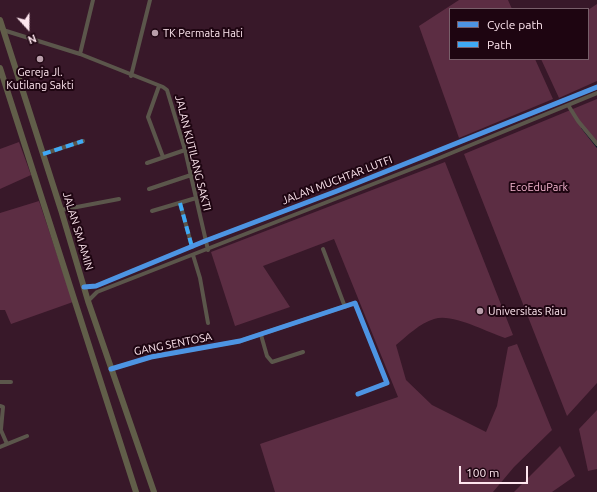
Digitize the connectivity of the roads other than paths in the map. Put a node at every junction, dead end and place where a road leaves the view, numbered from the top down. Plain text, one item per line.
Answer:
1 (93, 0) edge
2 (150, 0) edge
3 (0, 20) edge
4 (3, 30) junction
5 (80, 54) junction
6 (0, 68) edge
7 (131, 76) junction
8 (159, 86) junction
9 (597, 86) edge
10 (597, 93) edge
11 (568, 105) junction
12 (82, 141) dead end
13 (597, 144) edge
14 (185, 150) junction
15 (43, 154) junction
16 (162, 157) junction
17 (147, 162) dead end
18 (191, 175) junction
19 (149, 188) dead end
20 (196, 198) junction
21 (119, 199) dead end
22 (180, 203) junction
23 (62, 210) junction
24 (152, 211) dead end
25 (65, 223) junction
26 (52, 228) junction
27 (205, 241) junction
28 (192, 246) junction
29 (323, 249) dead end
30 (208, 250) junction
31 (193, 256) junction
32 (84, 287) junction
33 (88, 301) junction
34 (345, 307) junction
35 (208, 323) dead end
36 (261, 335) junction
37 (303, 352) dead end
38 (111, 369) junction
39 (0, 382) edge
40 (11, 382) dead end
41 (358, 394) dead end
42 (0, 406) edge
43 (0, 428) edge
44 (27, 436) dead end
45 (7, 444) junction
46 (0, 447) edge
47 (136, 492) edge
48 (154, 492) edge

1 - 5 street
2 - 7 street
3 - 4 main road, JALAN SM AMIN
4 - 5 street, JALAN KUTILANG SAKTI
4 - 15 main road, JALAN SM AMIN
5 - 7 street, JALAN KUTILANG SAKTI
6 - 26 main road, JALAN SM AMIN
7 - 8 street, JALAN KUTILANG SAKTI
8 - 14 street, JALAN KUTILANG SAKTI
8 - 16 street
9 - 27 street, JALAN MUCHTAR LUTFI
10 - 11 street, JALAN MUCHTAR LUTFI
11 - 13 street
11 - 30 street, JALAN MUCHTAR LUTFI
12 - 15 street
14 - 16 street
14 - 18 street, JALAN KUTILANG SAKTI
15 - 23 main road, JALAN SM AMIN
16 - 17 street
18 - 19 street
18 - 20 street, JALAN KUTILANG SAKTI
20 - 22 street
20 - 27 street, JALAN KUTILANG SAKTI
21 - 23 street
22 - 24 street
22 - 28 street
23 - 25 main road, JALAN SM AMIN
25 - 26 main road
25 - 32 main road, JALAN SM AMIN
26 - 47 main road, JALAN SM AMIN
27 - 28 street, JALAN MUCHTAR LUTFI
27 - 30 street, JALAN KUTILANG SAKTI
28 - 32 street, JALAN MUCHTAR LUTFI
29 - 34 street
30 - 31 street, JALAN MUCHTAR LUTFI
31 - 33 street, JALAN MUCHTAR LUTFI
31 - 35 street
32 - 33 main road, JALAN SM AMIN
33 - 38 main road, JALAN SM AMIN
34 - 36 street, GANG SENTOSA
34 - 41 street
36 - 37 street
36 - 38 street, GANG SENTOSA
38 - 48 main road, JALAN SM AMIN
39 - 40 street
42 - 43 street
43 - 45 street
44 - 45 street
45 - 46 street

